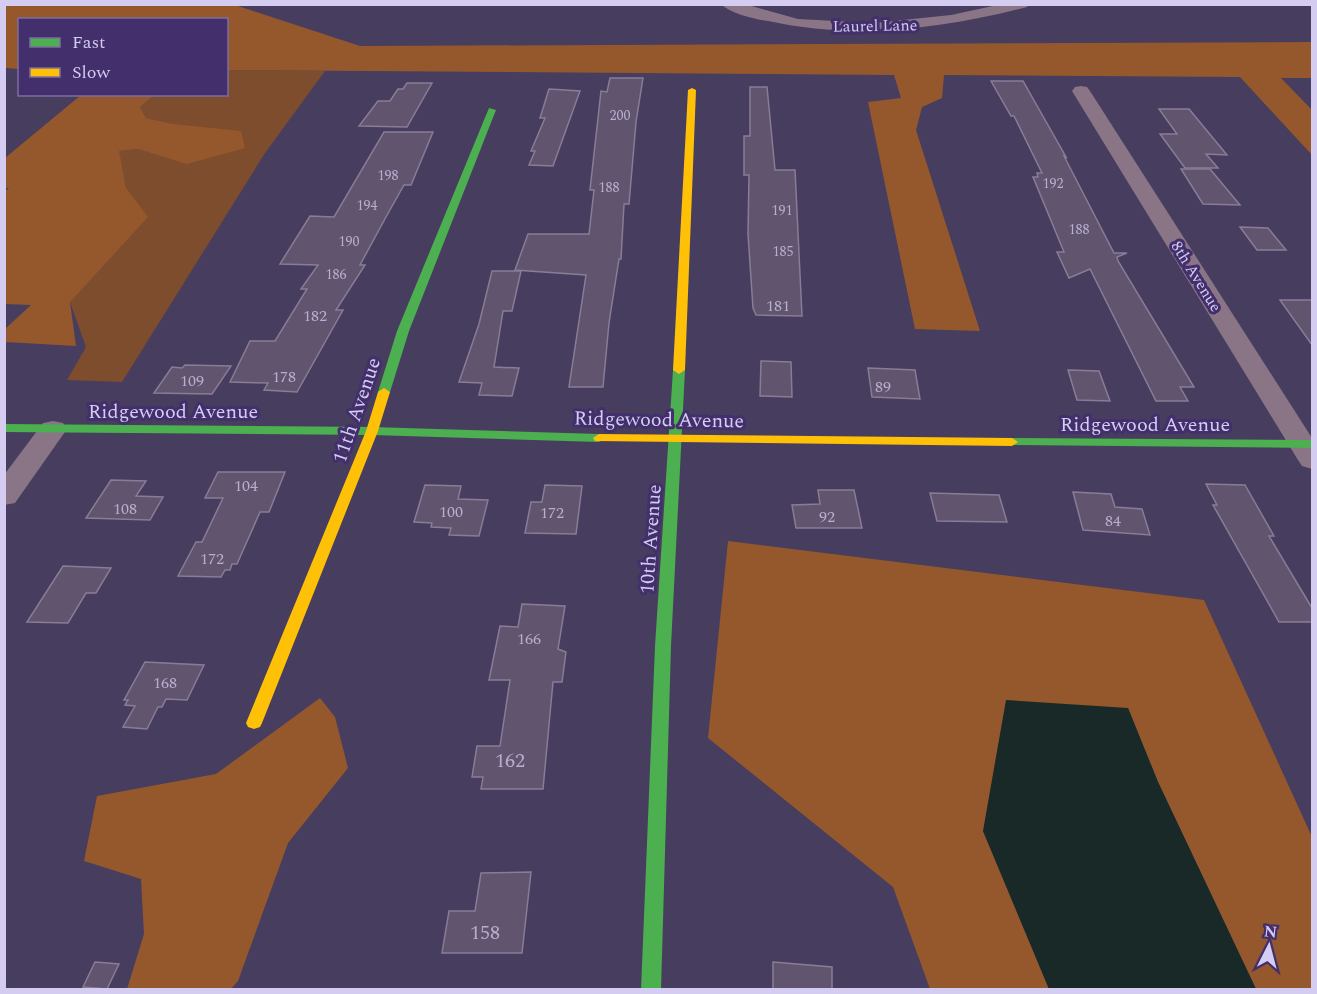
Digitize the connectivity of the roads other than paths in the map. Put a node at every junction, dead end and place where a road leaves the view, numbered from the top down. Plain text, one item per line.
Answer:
1 (728, 4) edge
2 (1022, 4) edge
3 (692, 90) dead end
4 (1081, 91) dead end
5 (492, 110) dead end
6 (4, 428) edge
7 (53, 429) junction
8 (372, 431) junction
9 (676, 440) junction
10 (1309, 450) edge
11 (4, 496) edge
12 (254, 723) dead end
13 (651, 990) edge

1 - 2 street, Laurel Lane
3 - 9 street, 10th Avenue
4 - 10 street, 8th Avenue
5 - 8 street, 11th Avenue
6 - 7 street, Ridgewood Avenue
7 - 8 street, Ridgewood Avenue
7 - 11 street
8 - 9 street, Ridgewood Avenue
8 - 12 street, 11th Avenue
9 - 10 street, Ridgewood Avenue
9 - 13 street, 10th Avenue

